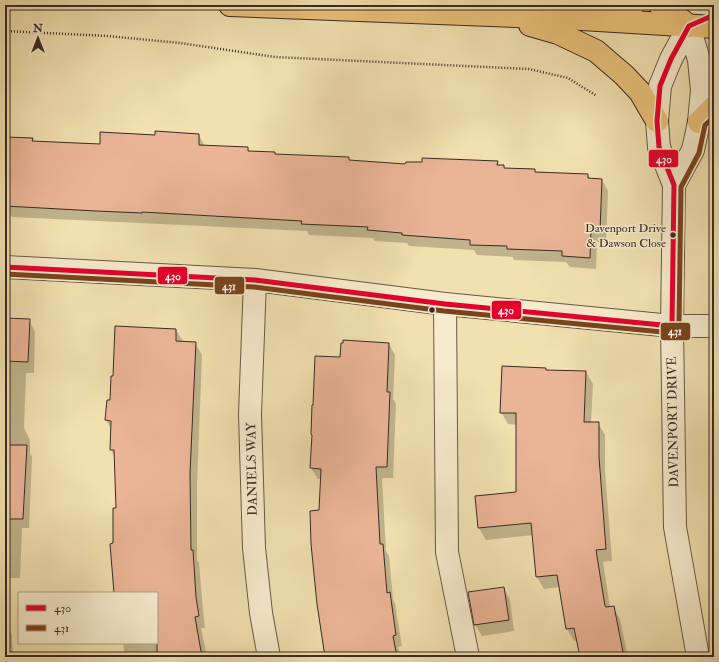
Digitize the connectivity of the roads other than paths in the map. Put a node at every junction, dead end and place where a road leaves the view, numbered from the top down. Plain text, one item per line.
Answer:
1 (230, 5) edge
2 (633, 5) edge
3 (660, 5) edge
4 (714, 15) edge
5 (498, 16) junction
6 (565, 18) junction
7 (689, 26) junction
8 (714, 27) edge
9 (706, 115) edge
10 (657, 121) junction
11 (674, 185) junction
12 (5, 266) edge
13 (256, 280) junction
14 (446, 304) junction
15 (672, 326) junction
16 (714, 326) edge
17 (269, 657) edge
18 (468, 657) edge
19 (698, 657) edge

1 - 5 main road
2 - 6 main road
3 - 7 main road
4 - 7 main road
5 - 6 main road
5 - 10 main road
6 - 7 main road
7 - 8 main road
7 - 9 street, DAVENPORT DRIVE
7 - 10 street, DAVENPORT DRIVE
9 - 11 street, DAVENPORT DRIVE
10 - 11 street, DAVENPORT DRIVE
11 - 15 street, DAVENPORT DRIVE
12 - 13 street
13 - 14 street
13 - 17 street, DANIELS WAY
14 - 15 street
14 - 18 street
15 - 16 street
15 - 19 street, DAVENPORT DRIVE

